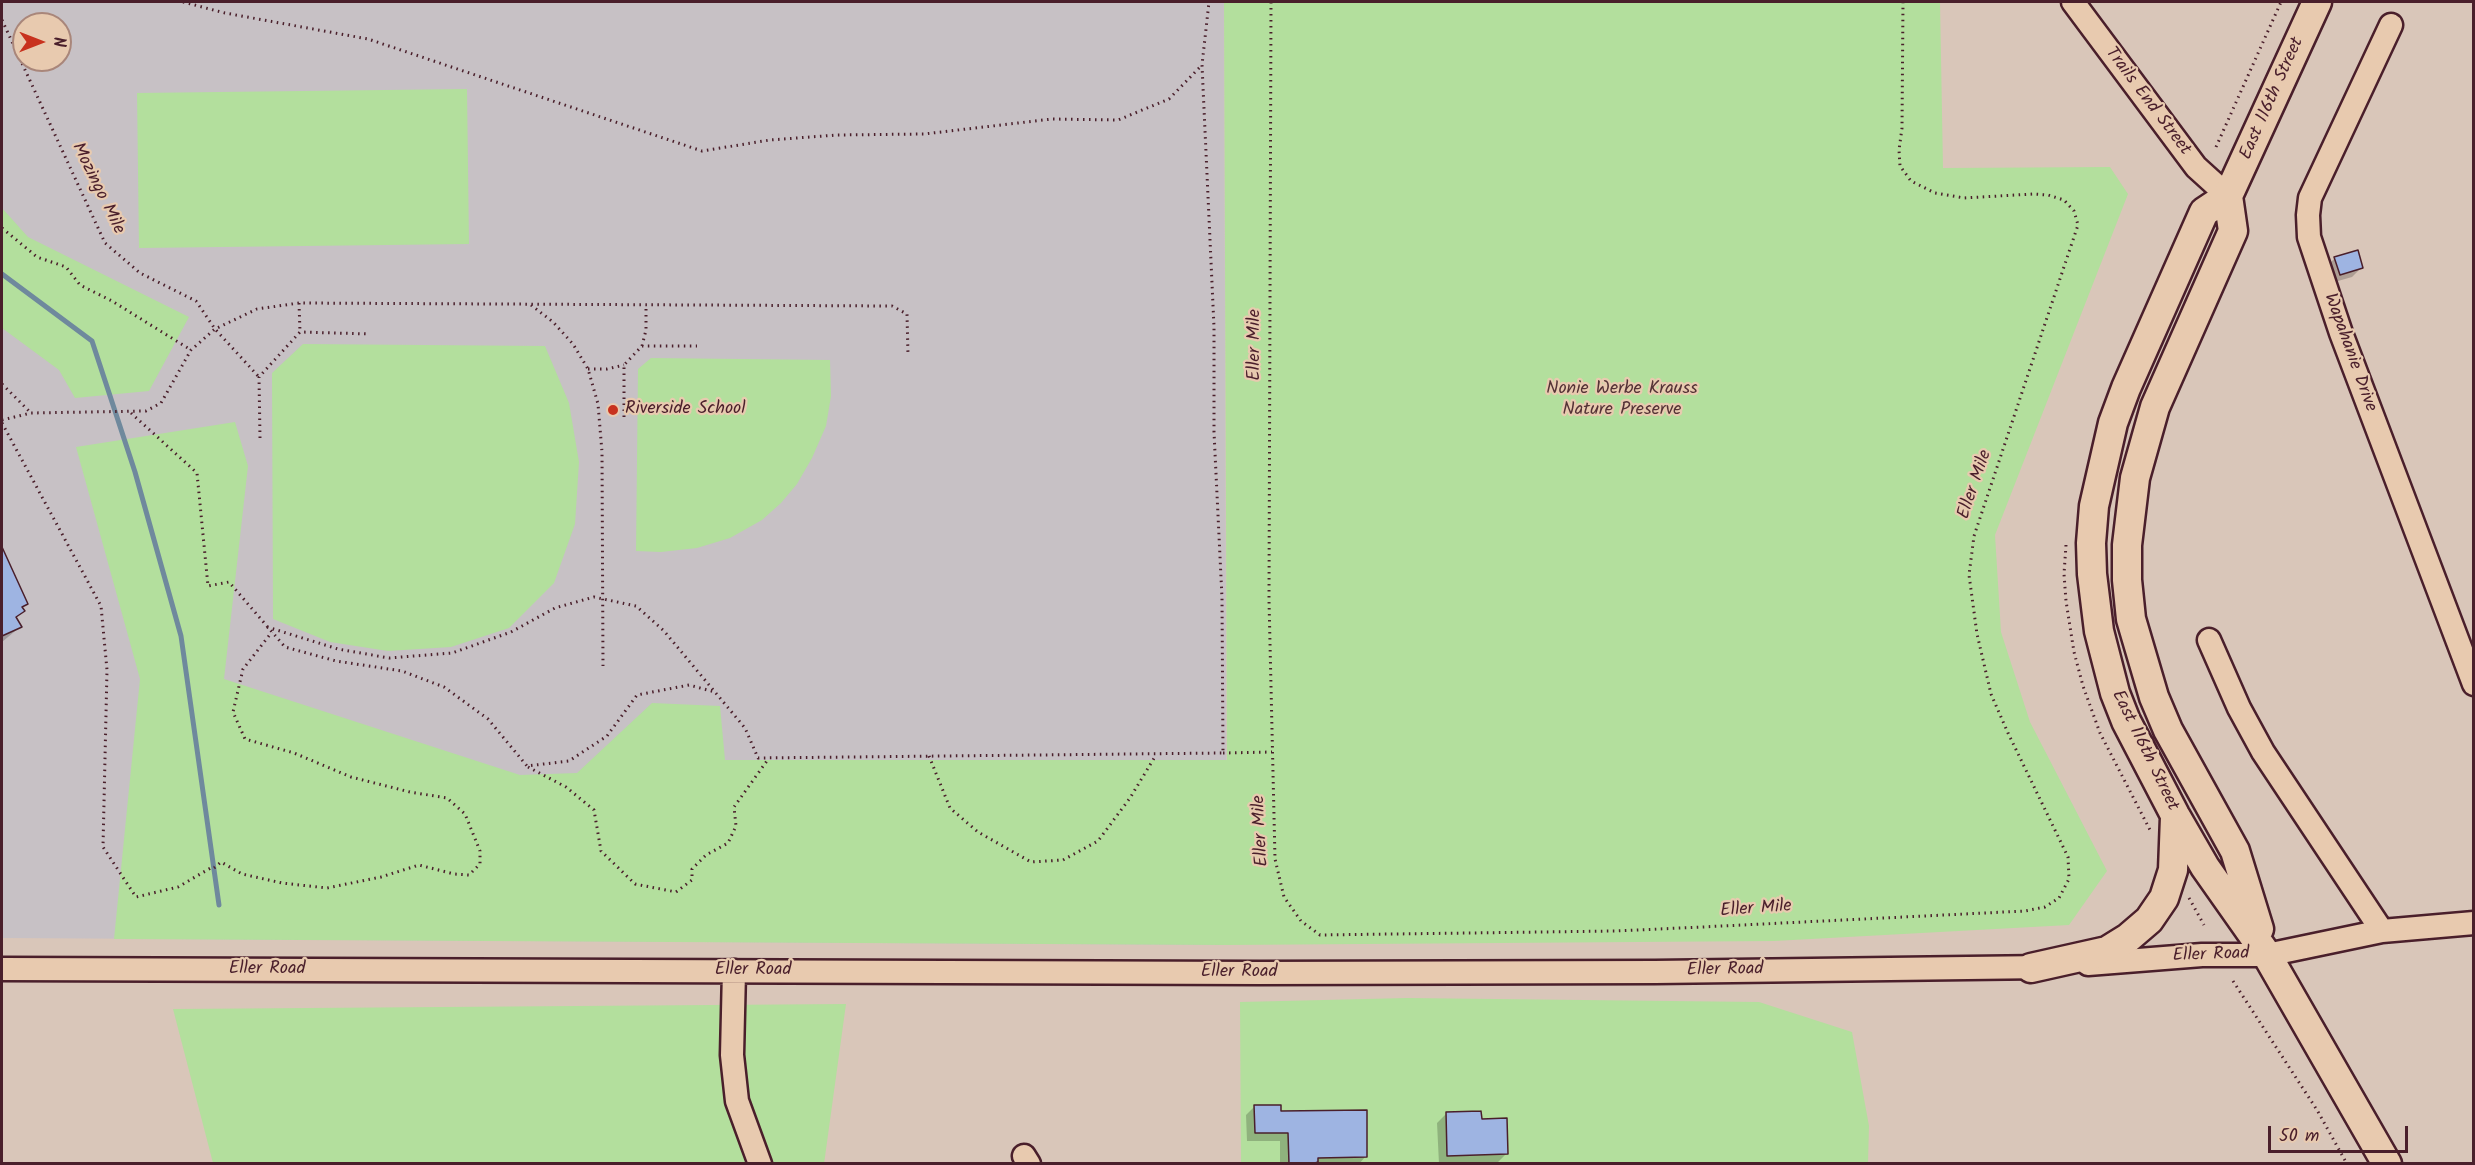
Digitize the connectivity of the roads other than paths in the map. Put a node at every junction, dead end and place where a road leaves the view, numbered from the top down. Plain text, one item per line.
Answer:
1 (2073, 2) edge
2 (2317, 2) edge
3 (2391, 25) dead end
4 (2229, 196) junction
5 (2209, 640) dead end
6 (2474, 684) edge
7 (2175, 815) junction
8 (2474, 923) edge
9 (2382, 931) junction
10 (2267, 955) junction
11 (2031, 968) junction
12 (2, 969) edge
13 (734, 971) junction
14 (760, 1164) edge
15 (2387, 1164) edge

1 - 4 street, Trails End Street
2 - 4 main road, East 116th Street
3 - 6 street, Wapahanie Drive
4 - 7 main road, East 116th Street
4 - 10 main road, East 116th Street
5 - 9 street
7 - 10 main road, East 116th Street
7 - 11 main road
8 - 9 street, Eller Road
9 - 10 street, Eller Road
10 - 11 street, Eller Road
10 - 15 main road, East 116th Street
11 - 13 street, Eller Road
12 - 13 street, Eller Road
13 - 14 street

